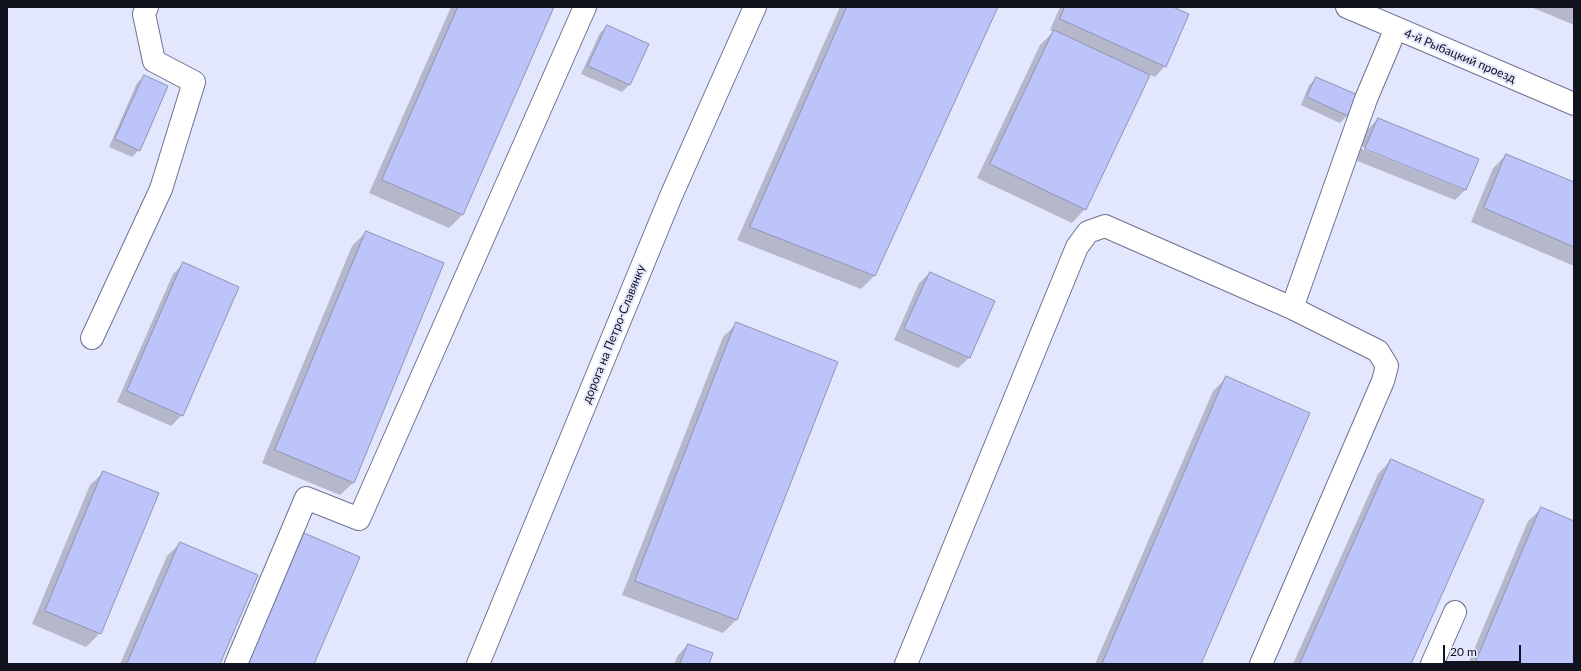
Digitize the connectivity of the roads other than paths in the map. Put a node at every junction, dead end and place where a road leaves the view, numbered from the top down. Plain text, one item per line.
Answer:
1 (147, 7) edge
2 (585, 7) edge
3 (756, 7) edge
4 (1347, 7) edge
5 (1396, 28) junction
6 (1574, 104) edge
7 (1292, 308) junction
8 (92, 338) dead end
9 (1455, 612) dead end
10 (236, 664) edge
11 (478, 664) edge
12 (906, 664) edge
13 (1261, 664) edge
14 (1432, 664) edge

1 - 8 street
2 - 10 street
3 - 11 street, дорога на Петро-Славянку
4 - 5 street, 4-й Рыбацкий проезд
5 - 6 street, 4-й Рыбацкий проезд
5 - 7 street
7 - 12 street
7 - 13 street
9 - 14 street

